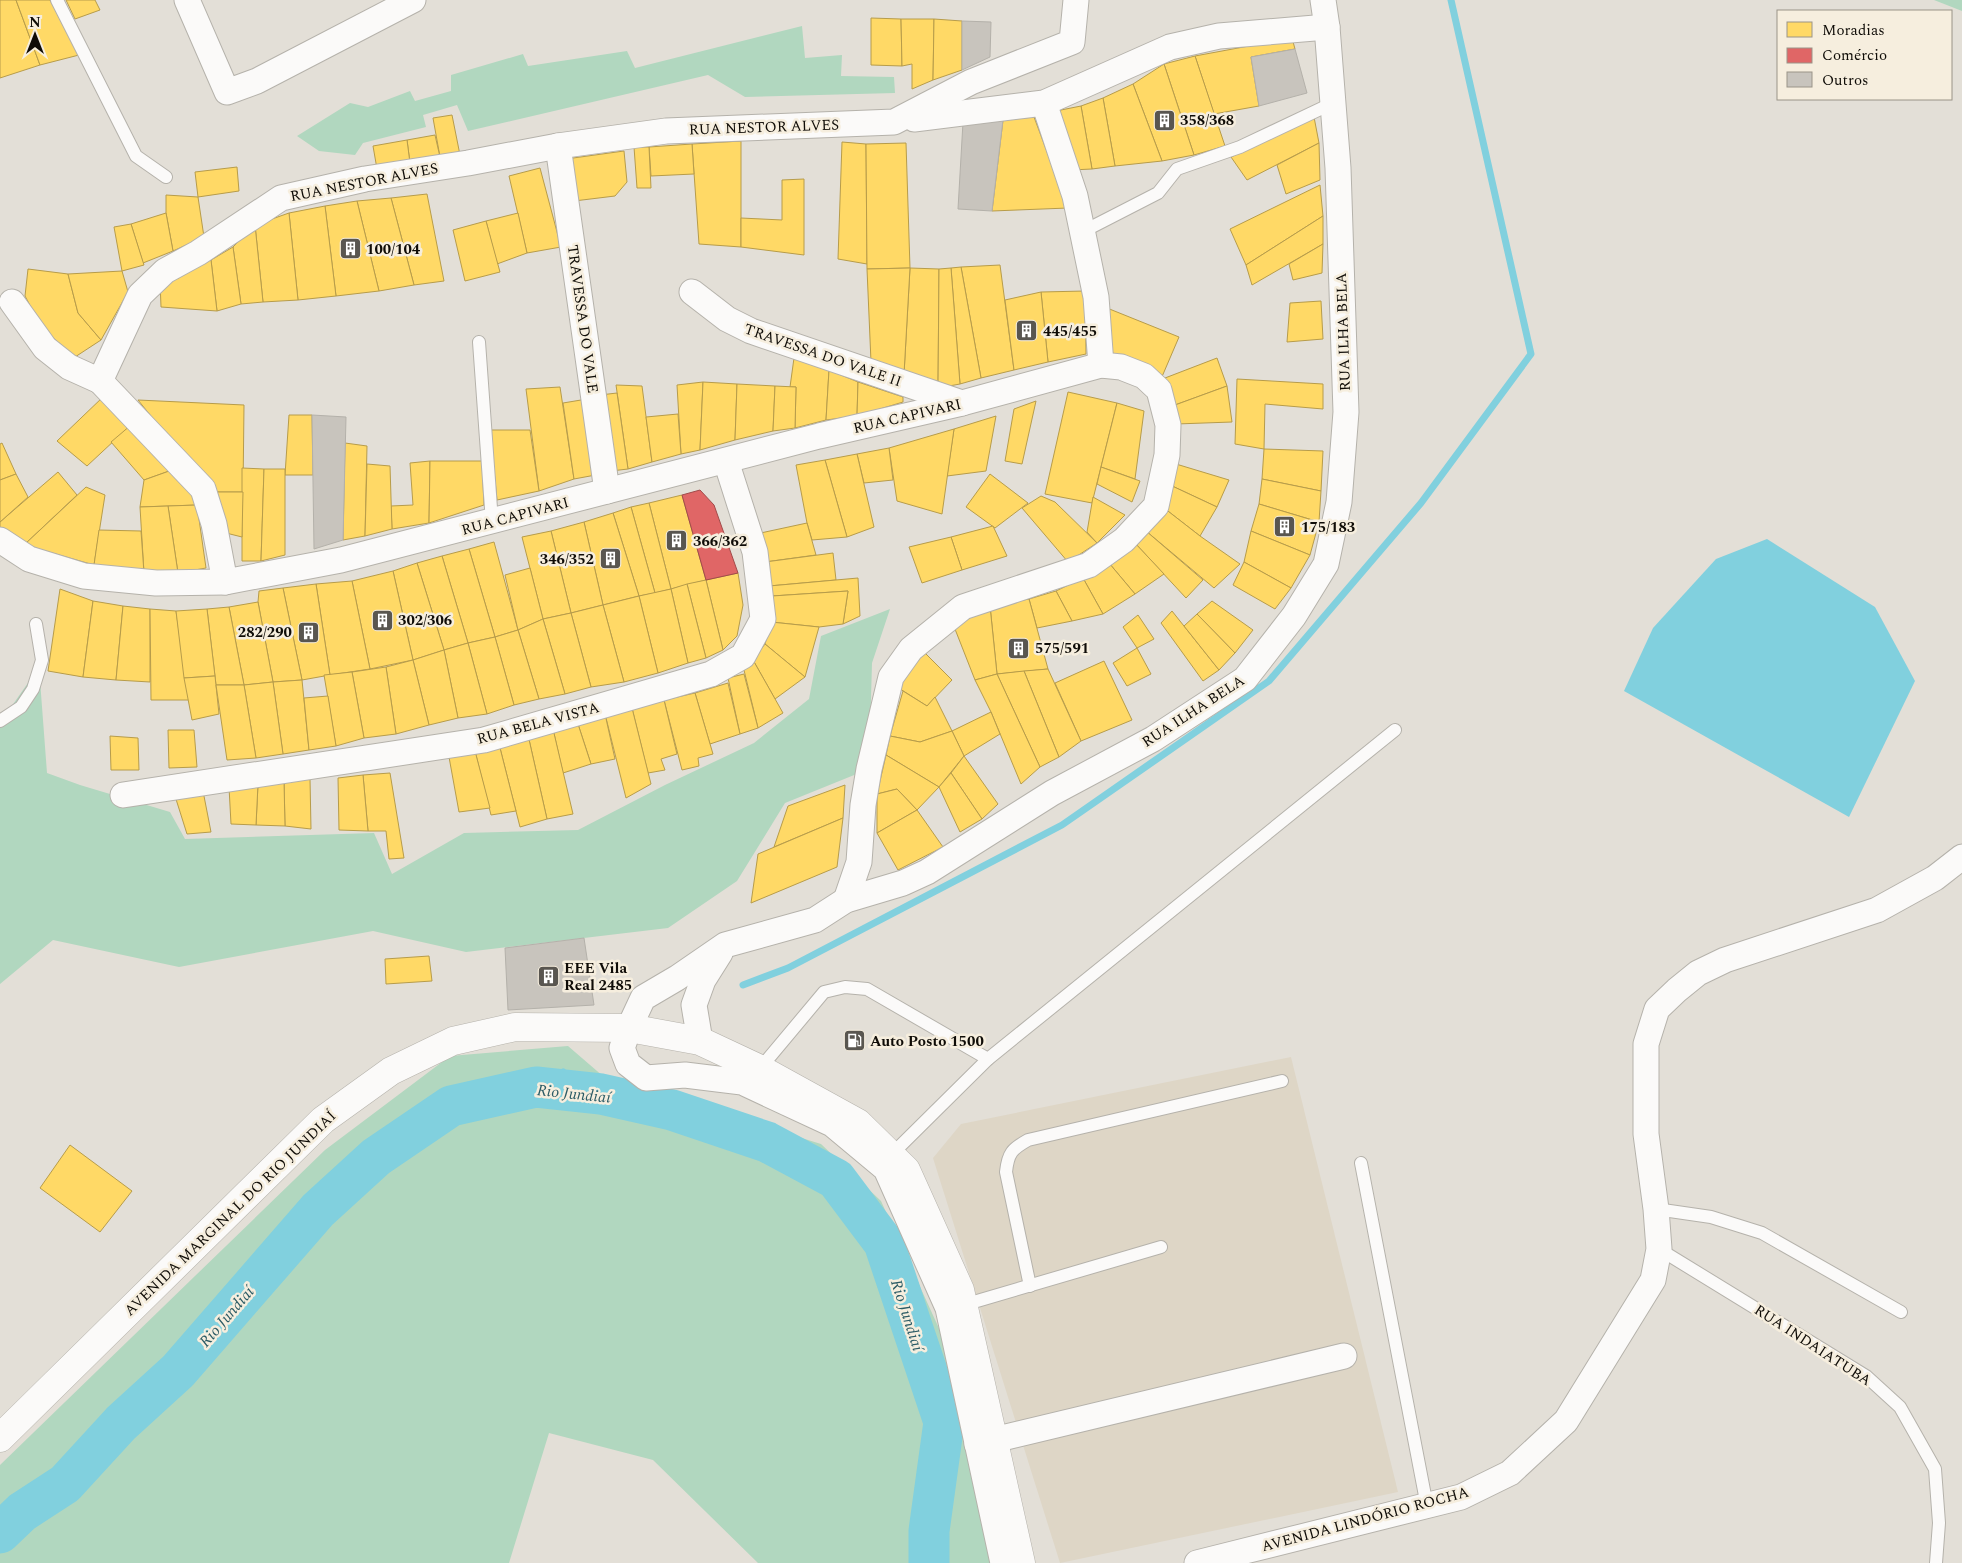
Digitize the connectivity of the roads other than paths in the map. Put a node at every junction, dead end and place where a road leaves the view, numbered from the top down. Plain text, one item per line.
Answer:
1 (58, 0) edge
2 (187, 0) edge
3 (413, 0) edge
4 (1076, 0) edge
5 (1323, 0) edge
6 (1327, 27) junction
7 (1044, 103) junction
8 (1333, 103) junction
9 (894, 122) junction
10 (558, 146) junction
11 (166, 177) dead end
12 (1082, 232) junction
13 (692, 292) dead end
14 (12, 302) dead end
15 (479, 342) dead end
16 (1101, 365) junction
17 (100, 381) junction
18 (962, 403) junction
19 (726, 461) junction
20 (607, 491) junction
21 (492, 522) junction
22 (0, 540) edge
23 (225, 582) junction
24 (36, 624) dead end
25 (0, 721) edge
26 (1395, 730) dead end
27 (123, 795) dead end
28 (1962, 857) edge
29 (846, 900) junction
30 (725, 945) junction
31 (648, 994) junction
32 (694, 1005) junction
33 (629, 1028) junction
34 (700, 1041) junction
35 (988, 1059) junction
36 (751, 1075) junction
37 (1282, 1082) dead end
38 (884, 1158) junction
39 (1361, 1164) dead end
40 (1656, 1209) junction
41 (1161, 1247) dead end
42 (1659, 1249) junction
43 (1030, 1286) junction
44 (956, 1307) junction
45 (1901, 1312) dead end
46 (1344, 1356) dead end
47 (0, 1438) edge
48 (985, 1442) junction
49 (1426, 1506) junction
50 (1003, 1563) edge
51 (1021, 1563) edge
52 (1197, 1563) edge
53 (1936, 1563) edge

1 - 11 lane
2 - 3 street
4 - 9 street, RUA NESTOR ALVES
5 - 6 street, RUA ILHA BELA
6 - 7 street, RUA NESTOR ALVES
6 - 8 street, RUA ILHA BELA
7 - 9 street, RUA NESTOR ALVES
7 - 12 street
8 - 12 lane
8 - 29 street, RUA ILHA BELA
9 - 10 street, RUA NESTOR ALVES
10 - 17 street, RUA NESTOR ALVES
10 - 20 street, TRAVESSA DO VALE
12 - 16 street
13 - 18 street, TRAVESSA DO VALE II
14 - 17 street
15 - 21 lane
16 - 18 street, RUA CAPIVARI
16 - 29 street, RUA CAPIVARI
17 - 23 street
18 - 19 street, RUA CAPIVARI
19 - 20 street, RUA CAPIVARI
19 - 27 street, RUA BELA VISTA
20 - 21 street, RUA CAPIVARI
21 - 23 street, RUA CAPIVARI
22 - 23 street, RUA CAPIVARI
24 - 25 lane
26 - 35 lane
28 - 40 street, AVENIDA LINDÓRIO ROCHA
29 - 30 street, RUA ILHA BELA
30 - 31 street, RUA ILHA BELA
30 - 32 street
31 - 32 street
31 - 33 street, RUA ILHA BELA
32 - 34 street
33 - 34 main road, AVENIDA MARGINAL DO RIO JUNDIAÍ
33 - 36 street, RUA ILHA BELA
33 - 47 main road, AVENIDA MARGINAL DO RIO JUNDIAÍ
34 - 36 main road, AVENIDA MARGINAL DO RIO JUNDIAÍ
35 - 36 lane
35 - 38 lane
36 - 38 main road, AVENIDA MARGINAL DO RIO JUNDIAÍ
37 - 43 lane
38 - 44 main road, AVENIDA MARGINAL DO RIO JUNDIAÍ
39 - 49 lane
40 - 42 street, AVENIDA LINDÓRIO ROCHA
40 - 45 lane
41 - 43 lane
42 - 49 street, AVENIDA LINDÓRIO ROCHA
42 - 53 lane, RUA INDAIATUBA
43 - 44 lane
44 - 48 main road, AVENIDA MARGINAL DO RIO JUNDIAÍ
46 - 48 street
48 - 50 street
48 - 51 main road, AVENIDA MARGINAL DO RIO JUNDIAÍ
49 - 52 street, AVENIDA LINDÓRIO ROCHA

